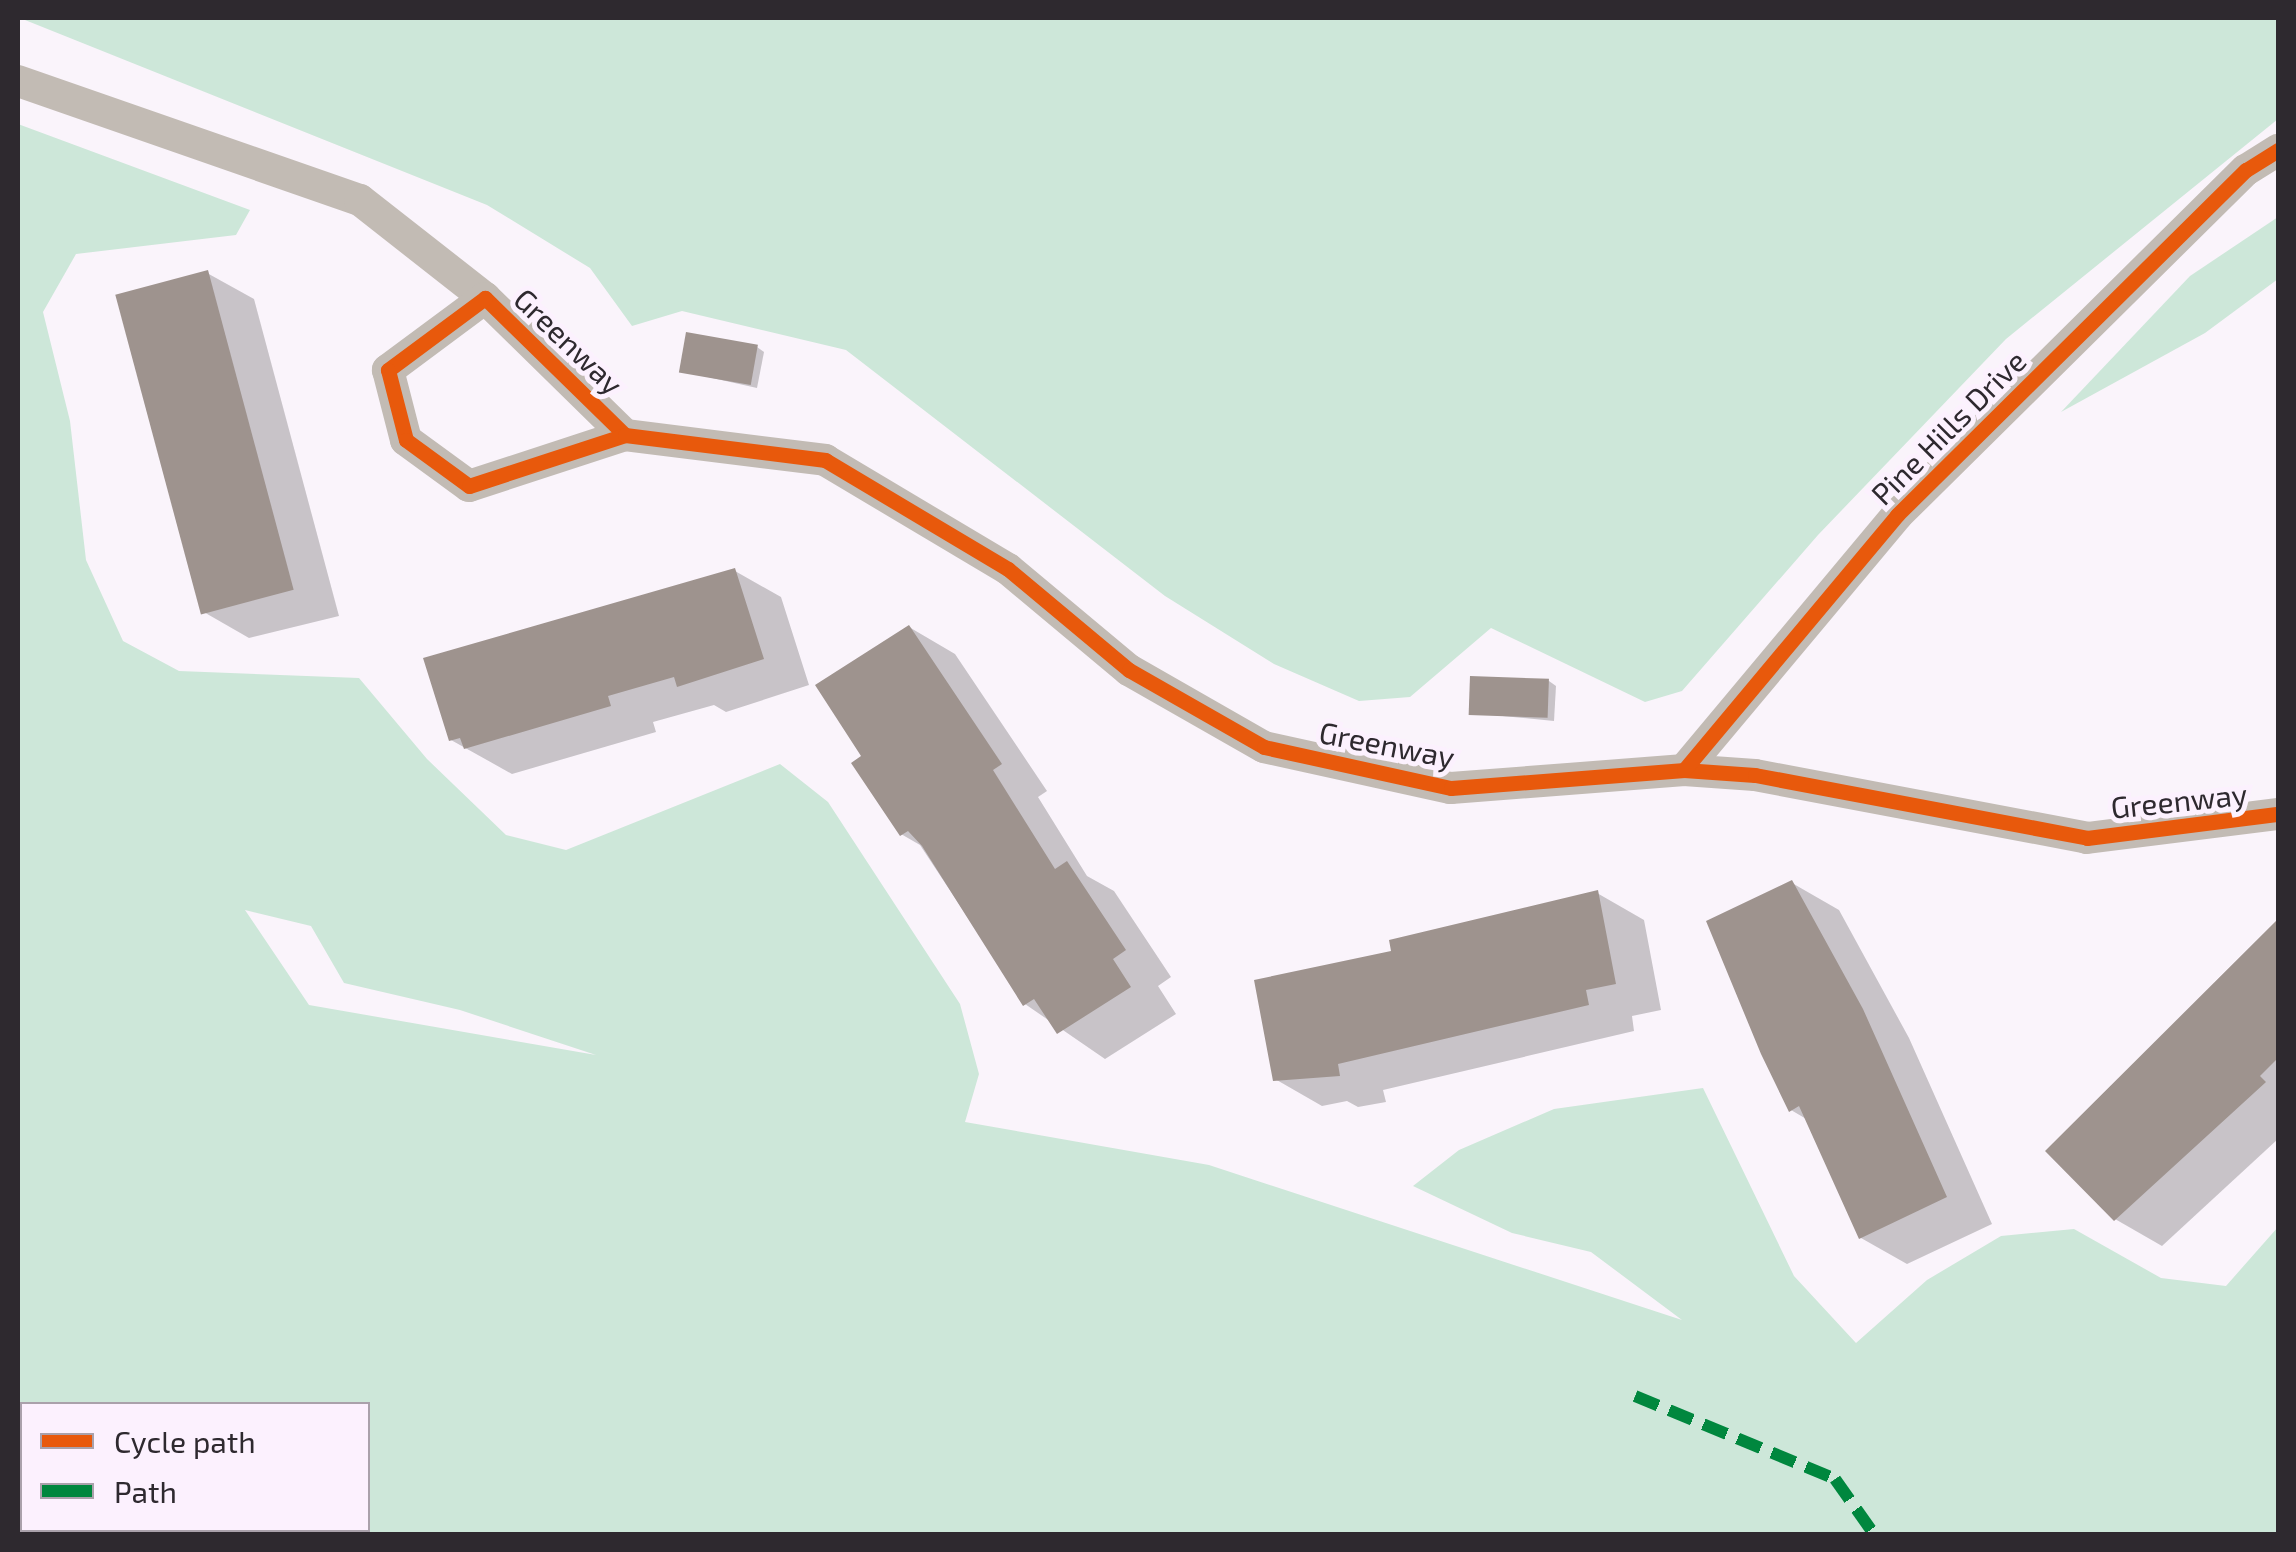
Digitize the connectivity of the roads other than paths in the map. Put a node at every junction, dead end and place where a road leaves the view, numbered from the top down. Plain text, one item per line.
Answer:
1 (18, 81) edge
2 (2278, 150) edge
3 (485, 298) junction
4 (625, 434) junction
5 (1684, 770) junction
6 (2278, 814) edge

1 - 3 street
2 - 5 street, Pine Hills Drive
3 - 4 street, Greenway
3 - 4 street, Greenway
4 - 5 street, Greenway
5 - 6 street, Greenway

